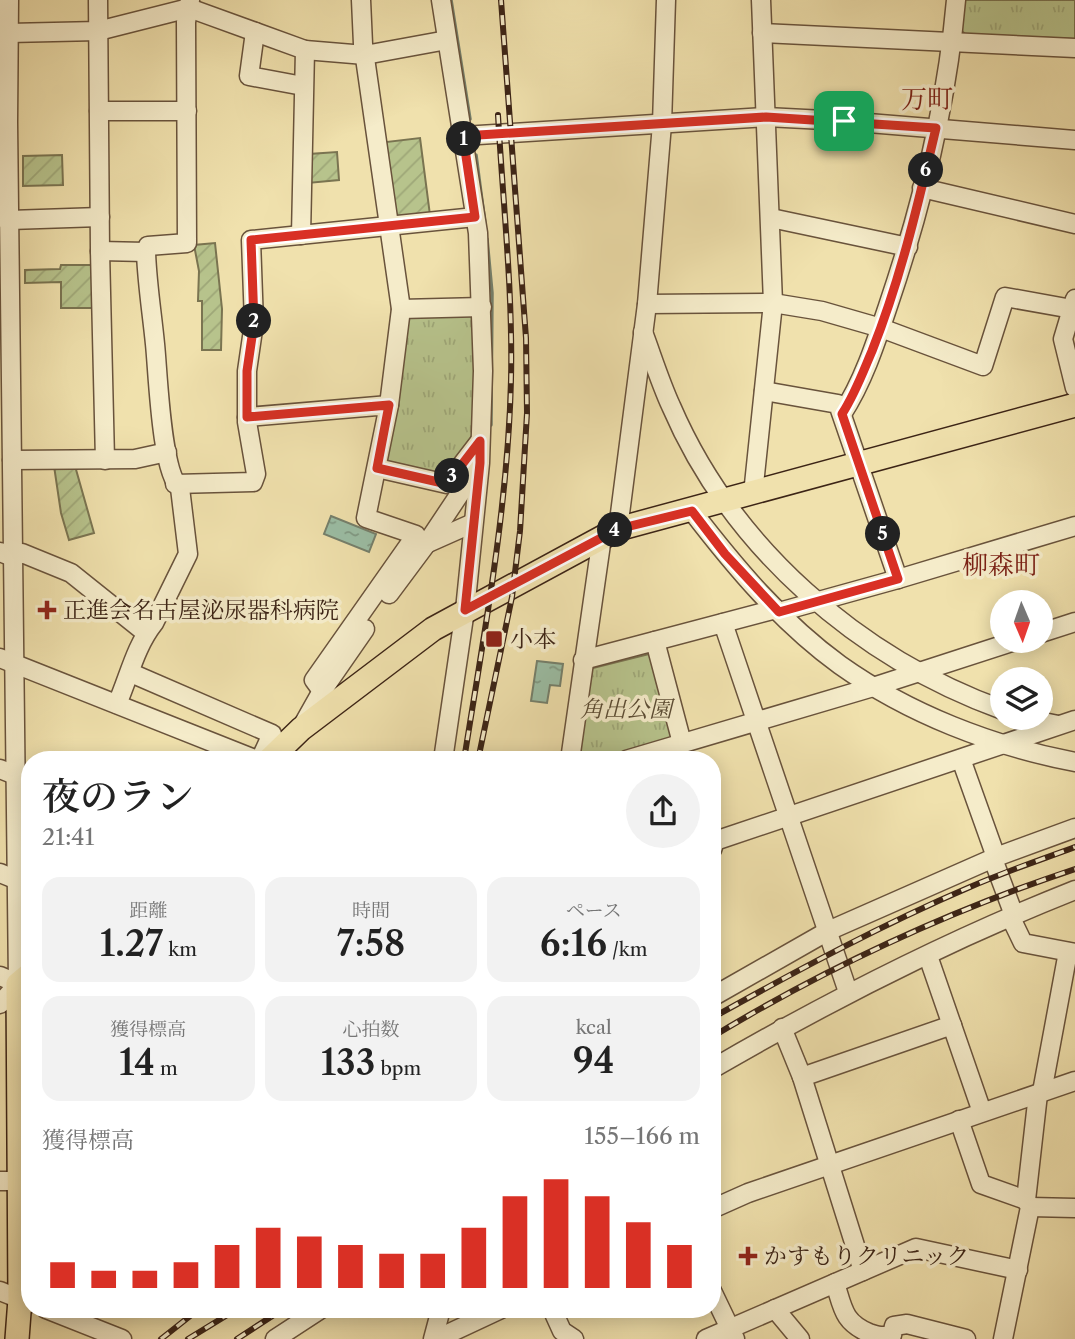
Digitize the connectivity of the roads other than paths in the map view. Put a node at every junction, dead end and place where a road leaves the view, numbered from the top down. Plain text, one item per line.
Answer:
1 (9, 0) edge
2 (98, 0) edge
3 (361, 0) edge
4 (441, 0) edge
5 (666, 0) edge
6 (761, 0) edge
7 (956, 0) edge
8 (190, 4) edge
9 (98, 31) junction
10 (255, 32) junction
11 (9, 33) junction
12 (762, 33) junction
13 (447, 40) junction
14 (953, 41) junction
15 (1075, 48) edge
16 (305, 50) junction
17 (365, 55) junction
18 (303, 86) junction
19 (99, 111) junction
20 (187, 111) junction
21 (766, 117) junction
22 (4, 120) edge
23 (662, 124) junction
24 (936, 128) junction
25 (463, 136) junction
26 (1075, 140) edge
27 (922, 188) junction
28 (100, 217) junction
29 (475, 217) junction
30 (771, 218) junction
31 (5, 219) edge
32 (1075, 224) edge
33 (391, 226) junction
34 (301, 235) junction
35 (908, 247) junction
36 (100, 251) junction
37 (146, 252) junction
38 (773, 303) junction
39 (647, 304) junction
40 (1074, 304) edge
41 (482, 307) junction
42 (401, 309) junction
43 (6, 324) edge
44 (881, 328) junction
45 (643, 332) junction
46 (1075, 388) edge
47 (764, 391) junction
48 (6, 405) edge
49 (389, 405) junction
50 (1075, 405) edge
51 (842, 414) junction
52 (247, 417) junction
53 (480, 441) junction
54 (167, 452) junction
55 (12, 460) junction
56 (105, 460) junction
57 (480, 463) junction
58 (859, 464) junction
59 (377, 468) junction
60 (175, 484) junction
61 (753, 494) junction
62 (725, 502) junction
63 (692, 511) junction
64 (473, 523) junction
65 (1075, 526) edge
66 (610, 533) junction
67 (427, 543) junction
68 (7, 555) edge
69 (898, 579) junction
70 (818, 601) junction
71 (465, 610) junction
72 (778, 610) junction
73 (1075, 622) edge
74 (723, 623) junction
75 (1054, 629) edge
76 (146, 633) junction
77 (655, 641) junction
78 (990, 649) edge
79 (583, 660) junction
80 (7, 661) edge
81 (919, 672) junction
82 (131, 673) junction
83 (873, 687) junction
84 (322, 691) junction
85 (117, 704) junction
86 (990, 705) edge
87 (756, 720) junction
88 (1070, 724) edge
89 (301, 729) junction
90 (681, 743) junction
91 (1006, 744) junction
92 (250, 751) edge
93 (271, 751) edge
94 (277, 751) edge
95 (444, 751) edge
96 (571, 751) edge
97 (655, 751) edge
98 (961, 759) junction
99 (1075, 762) edge
100 (15, 775) edge
101 (789, 817) junction
102 (1075, 828) edge
103 (721, 839) edge
104 (21, 847) edge
105 (994, 858) junction
106 (0, 873) edge
107 (21, 882) edge
108 (1075, 890) edge
109 (1012, 915) junction
110 (828, 931) junction
111 (21, 941) edge
112 (1072, 953) edge
113 (928, 956) junction
114 (19, 980) edge
115 (721, 992) edge
116 (848, 992) junction
117 (0, 1004) edge
118 (952, 1025) junction
119 (782, 1028) junction
120 (721, 1064) edge
121 (802, 1077) junction
122 (1075, 1081) edge
123 (1040, 1093) junction
124 (982, 1112) junction
125 (959, 1120) junction
126 (830, 1166) junction
127 (9, 1181) edge
128 (1028, 1204) junction
129 (721, 1205) edge
130 (1075, 1208) edge
131 (1018, 1270) junction
132 (863, 1271) junction
133 (835, 1283) junction
134 (17, 1297) edge
135 (721, 1309) edge
136 (775, 1309) junction
137 (90, 1318) edge
138 (307, 1318) edge
139 (438, 1318) edge
140 (481, 1318) edge
141 (556, 1318) edge
142 (733, 1334) edge
143 (17, 1339) edge
144 (122, 1339) edge
145 (275, 1339) edge
146 (435, 1339) edge
147 (575, 1339) edge
148 (706, 1339) edge
149 (800, 1339) edge
150 (966, 1339) edge
151 (1003, 1339) edge

1 - 11 street
2 - 9 street
3 - 17 street
4 - 13 street
5 - 23 street
6 - 12 street
7 - 14 street
8 - 9 street
8 - 10 street
8 - 20 street
9 - 11 street
9 - 19 street
10 - 16 street
10 - 18 street
11 - 22 street
12 - 14 street
12 - 21 street
13 - 17 street
13 - 25 street
14 - 15 street
14 - 24 street
16 - 17 street
16 - 18 street
17 - 33 street
18 - 34 street
19 - 20 street
19 - 28 street
20 - 37 street
21 - 23 street
21 - 24 street
21 - 30 street
22 - 31 street
23 - 25 street
23 - 39 street
24 - 26 street
24 - 27 street
25 - 29 street
27 - 32 street
27 - 35 street
28 - 31 street
28 - 36 street
29 - 33 street
29 - 41 street
30 - 35 street
30 - 38 street
31 - 43 street
33 - 34 street
33 - 42 street
34 - 52 street
35 - 44 street
36 - 37 street
36 - 56 street
37 - 54 street
38 - 39 street
38 - 44 street
38 - 47 street
39 - 45 street
40 - 44 street
40 - 46 street
41 - 42 street
41 - 53 street
42 - 49 street
43 - 48 street
44 - 51 street
45 - 62 street
45 - 66 street
47 - 51 street
47 - 61 street
48 - 55 street
49 - 52 street
49 - 59 street
50 - 58 main road
51 - 58 street
52 - 60 street
53 - 57 street
53 - 59 street
54 - 56 street
54 - 60 street
55 - 56 street
55 - 68 street
57 - 64 street
57 - 67 street
58 - 61 main road
58 - 69 street
59 - 84 street
60 - 76 street
61 - 62 main road
62 - 63 main road
62 - 70 street
63 - 66 main road
63 - 72 street
64 - 67 street
64 - 71 street
65 - 69 street
66 - 71 main road
66 - 79 street
67 - 84 street
68 - 76 street
68 - 80 street
69 - 70 street
70 - 72 street
70 - 81 street
71 - 89 main road
71 - 95 street
72 - 74 street
72 - 83 street
73 - 75 street
74 - 77 street
74 - 87 street
76 - 82 street
77 - 79 street
77 - 90 street
78 - 81 street
79 - 96 street
80 - 85 street
80 - 100 street
81 - 83 street
81 - 86 street
82 - 85 street
82 - 93 street
83 - 87 street
83 - 91 street
84 - 89 street
85 - 92 street
87 - 90 street
87 - 101 street
88 - 91 street
89 - 94 main road
90 - 97 street
91 - 98 street
91 - 99 street
98 - 101 street
98 - 105 street
100 - 104 street
101 - 103 street
101 - 110 street
102 - 105 street
105 - 109 street
105 - 110 street
106 - 107 street
108 - 109 street
109 - 112 street
109 - 113 street
110 - 115 street
110 - 116 street
111 - 114 street
112 - 123 street
113 - 116 street
113 - 118 street
114 - 117 street
114 - 127 main road
116 - 119 street
118 - 121 street
118 - 124 street
119 - 120 street
119 - 121 street
121 - 126 street
122 - 123 street
123 - 124 street
123 - 128 street
124 - 125 street
125 - 126 street
125 - 128 street
126 - 129 street
126 - 132 street
127 - 134 main road
128 - 130 street
128 - 131 street
131 - 132 street
131 - 151 street
132 - 133 street
133 - 136 street
133 - 150 street
134 - 143 main road
135 - 142 street
136 - 142 street
136 - 149 street
137 - 144 street
138 - 145 street
139 - 146 street
140 - 146 street
141 - 147 street
142 - 148 street

